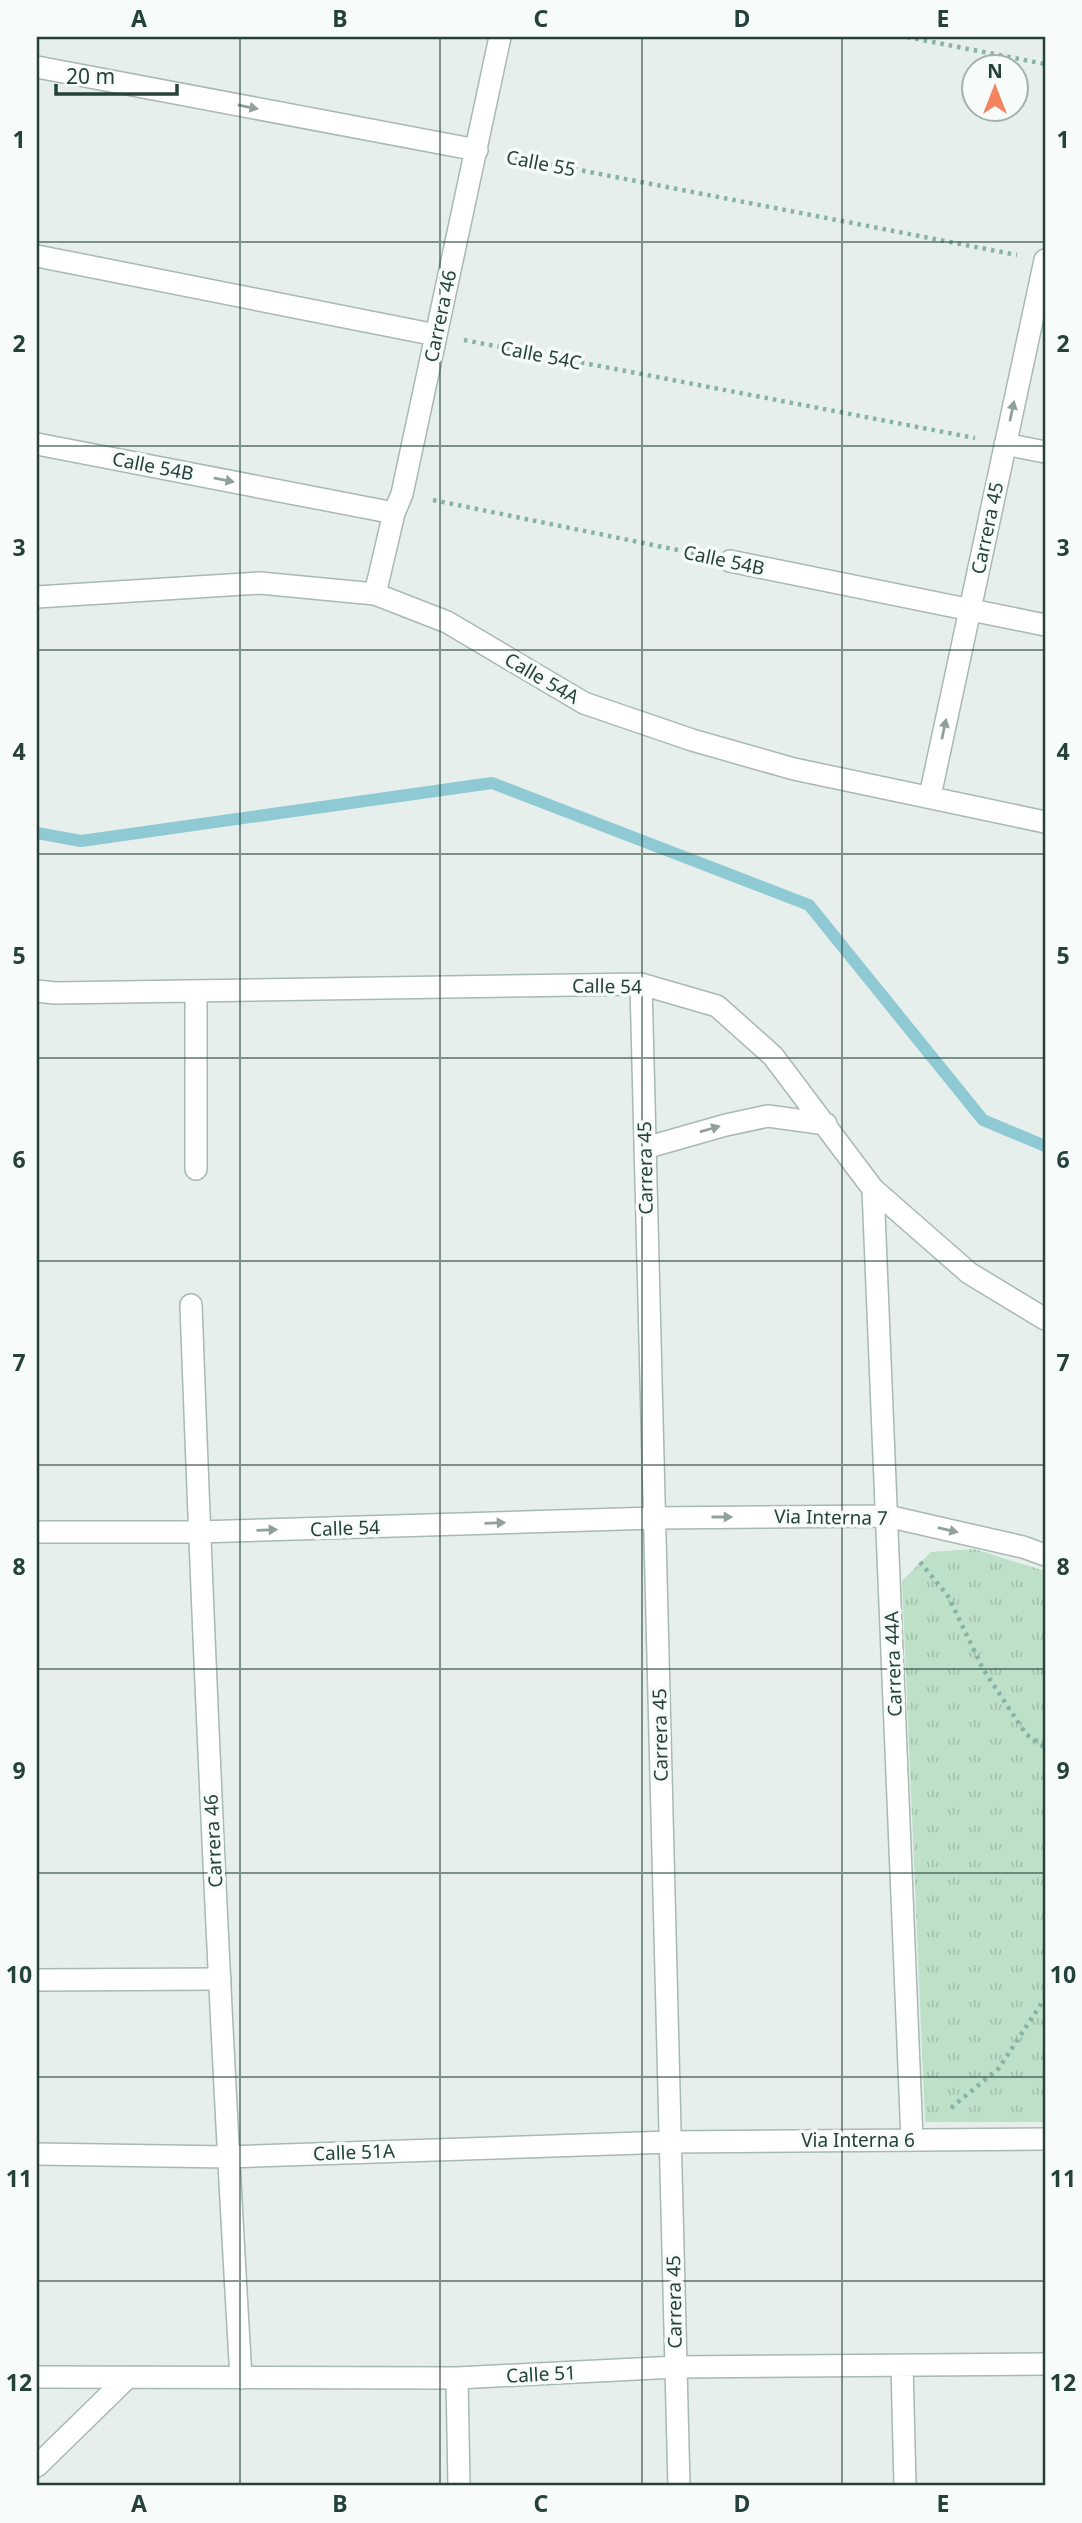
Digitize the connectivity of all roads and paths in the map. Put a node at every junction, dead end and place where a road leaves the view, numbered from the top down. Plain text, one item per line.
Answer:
1 (500, 37) edge
2 (907, 37) edge
3 (1045, 64) edge
4 (37, 67) edge
5 (477, 150) junction
6 (37, 256) edge
7 (1045, 261) edge
8 (436, 335) junction
9 (37, 444) edge
10 (1005, 444) junction
11 (1045, 452) edge
12 (398, 503) junction
13 (730, 561) joint
14 (375, 594) junction
15 (37, 597) edge
16 (969, 610) junction
17 (1045, 625) edge
18 (930, 796) junction
19 (1045, 822) edge
20 (640, 984) junction
21 (37, 991) edge
22 (196, 991) junction
23 (826, 1124) junction
24 (645, 1148) junction
25 (196, 1169) dead end
26 (873, 1189) junction
27 (191, 1304) dead end
28 (1045, 1319) edge
29 (887, 1516) junction
30 (654, 1518) junction
31 (37, 1532) edge
32 (199, 1532) junction
33 (1045, 1555) edge
34 (917, 1558) dead end
35 (1045, 1748) edge
36 (220, 1979) junction
37 (37, 1980) edge
38 (1045, 1998) edge
39 (1045, 2139) edge
40 (912, 2140) junction
41 (670, 2142) junction
42 (37, 2154) edge
43 (228, 2157) junction
44 (1045, 2364) edge
45 (902, 2365) junction
46 (676, 2367) junction
47 (37, 2377) edge
48 (128, 2377) junction
49 (241, 2378) junction
50 (457, 2378) junction
51 (37, 2466) edge
52 (459, 2486) edge
53 (679, 2486) edge
54 (905, 2486) edge

1 - 5 street, Carrera 46
2 - 3 path
4 -> 5 street
5 - 7 path, Calle 55
5 - 8 street, Carrera 46
6 - 8 street
10 -> 7 street, Carrera 45
8 - 10 path, Calle 54C
8 - 12 street, Carrera 46
9 -> 12 street, Calle 54B
10 - 11 street
10 - 16 street, Carrera 45
12 - 13 path, Calle 54B
12 - 14 street, Carrera 46
13 - 16 street, Calle 54B
14 - 15 street, Calle 54A
14 - 18 street, Calle 54A
16 - 17 street, Calle 54B
18 -> 16 street, Carrera 45
18 - 19 street, Calle 54A
20 - 22 street, Calle 54
20 - 23 street, Calle 54
20 - 24 street, Carrera 45
21 - 22 street, Calle 54
22 - 25 street
24 -> 23 street
23 - 26 street, Calle 54
24 - 30 street, Carrera 45
26 - 28 street, Calle 54
26 - 29 street, Carrera 44A
27 - 32 street, Carrera 46
30 -> 29 street, Via Interna 7
29 -> 33 street, Via Interna 7
29 - 40 street, Carrera 44A
32 -> 30 street, Calle 54
30 - 41 street, Carrera 45
31 - 32 street, Calle 54
32 - 36 street, Carrera 46
34 - 35 path
36 - 37 street
36 - 43 street, Carrera 46
38 - 40 path
39 - 40 street, Via Interna 6
40 - 41 street, Via Interna 6
41 - 43 street, Calle 51A
41 - 46 street, Carrera 45
42 - 43 street, Calle 51A
43 - 49 street, Carrera 46
44 - 45 street, Calle 51
45 - 46 street, Calle 51
45 - 54 street
46 - 50 street, Calle 51
46 - 53 street, Carrera 45
47 - 48 street, Calle 51
48 - 49 street, Calle 51
48 - 51 street
49 - 50 street, Calle 51
50 - 52 street

